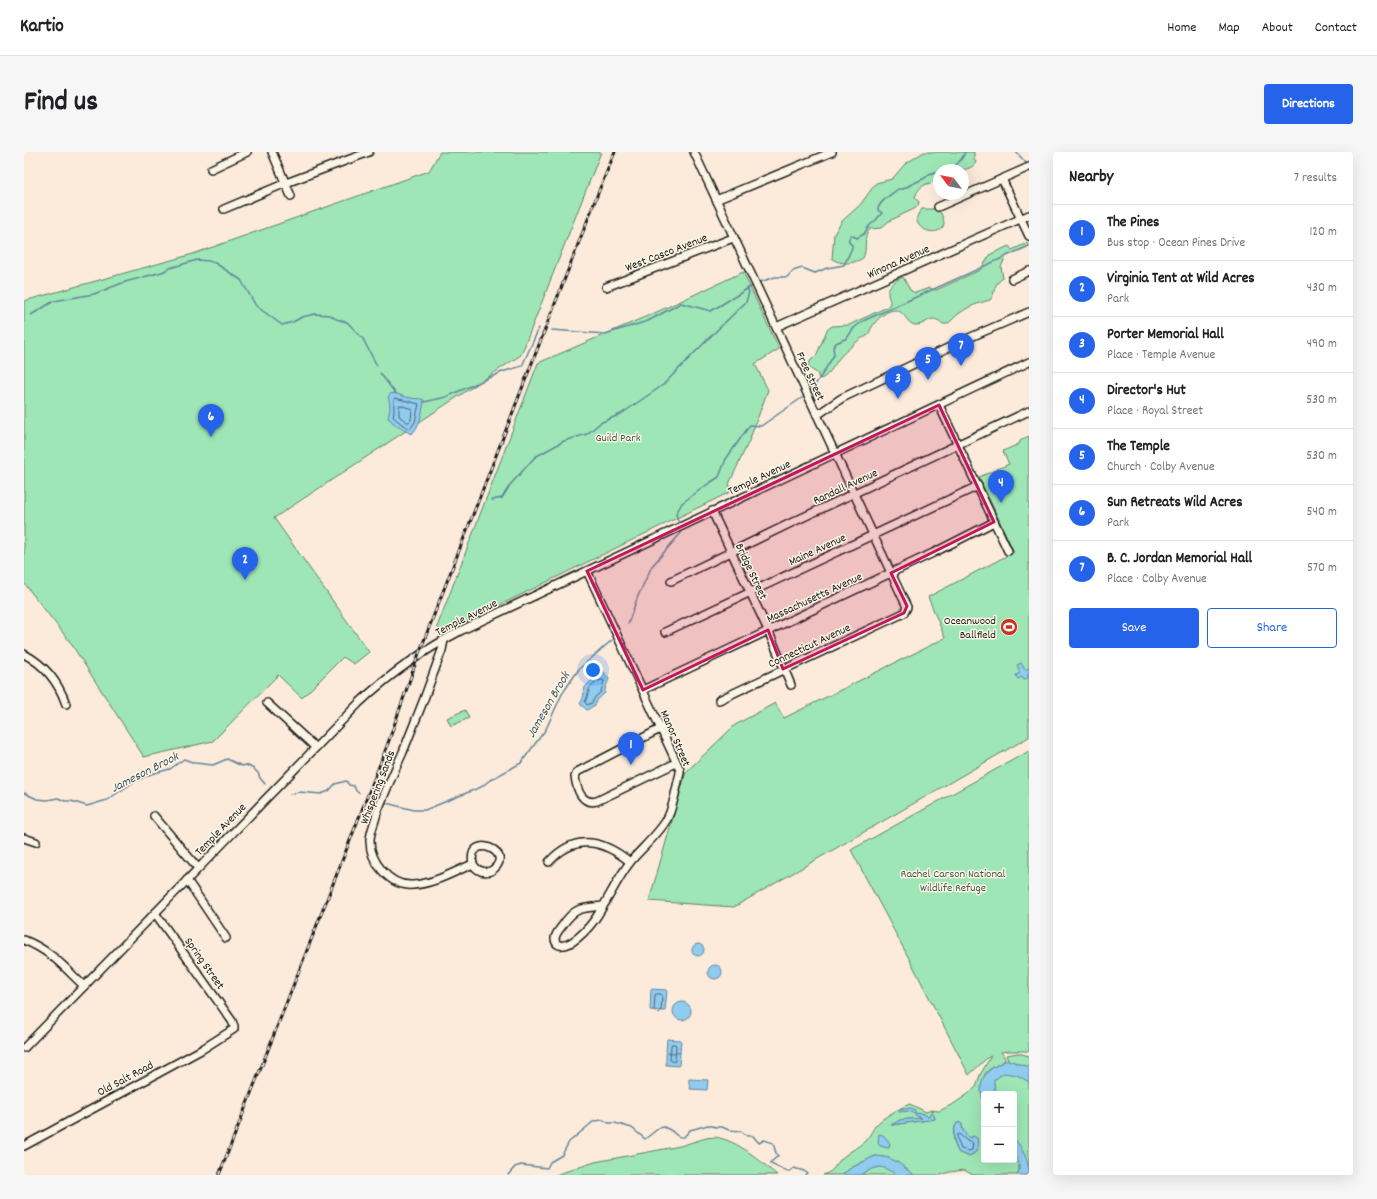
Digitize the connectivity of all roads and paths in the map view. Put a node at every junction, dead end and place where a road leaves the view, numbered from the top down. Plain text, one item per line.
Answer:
1 (247, 152) edge
2 (272, 152) edge
3 (369, 152) edge
4 (694, 152) edge
5 (832, 152) edge
6 (1029, 167) edge
7 (210, 169) dead end
8 (1002, 179) junction
9 (286, 183) junction
10 (291, 196) dead end
11 (716, 200) junction
12 (938, 207) dead end
13 (224, 209) dead end
14 (1029, 215) edge
15 (1021, 218) junction
16 (1029, 236) edge
17 (734, 238) junction
18 (1029, 271) edge
19 (1012, 279) dead end
20 (606, 287) dead end
21 (1029, 312) edge
22 (776, 327) junction
23 (1029, 362) edge
24 (939, 405) junction
25 (1029, 411) edge
26 (817, 415) junction
27 (958, 445) junction
28 (835, 454) junction
29 (978, 486) junction
30 (855, 493) junction
31 (712, 512) junction
32 (994, 522) junction
33 (874, 535) junction
34 (1008, 551) dead end
35 (731, 552) junction
36 (587, 571) junction
37 (891, 573) junction
38 (671, 581) dead end
39 (750, 592) junction
40 (907, 609) joint
41 (768, 630) junction
42 (665, 632) dead end
43 (444, 640) junction
44 (24, 654) edge
45 (783, 669) junction
46 (791, 685) dead end
47 (643, 690) junction
48 (719, 700) dead end
49 (267, 703) dead end
50 (66, 704) dead end
51 (660, 730) junction
52 (315, 747) junction
53 (676, 763) junction
54 (154, 816) dead end
55 (24, 838) edge
56 (36, 842) dead end
57 (549, 862) dead end
58 (630, 862) junction
59 (473, 864) dead end
60 (198, 868) junction
61 (186, 880) junction
62 (603, 906) junction
63 (155, 913) junction
64 (226, 938) dead end
65 (24, 940) edge
66 (84, 986) junction
67 (234, 1027) joint
68 (24, 1048) edge
69 (24, 1146) edge

1 - 7 street
2 - 9 street
3 - 9 street
4 - 11 street, Free Street
5 - 11 street
6 - 8 street
8 - 12 street
8 - 15 street
9 - 10 street
9 - 13 street
11 - 17 street, Free Street
14 - 15 street, Winona Avenue
15 - 16 street
15 - 22 street, Winona Avenue
17 - 20 street, West Casco Avenue
17 - 22 street, Free Street
18 - 19 street
21 - 26 street
22 - 26 street, Free Street
23 - 24 street, Temple Avenue
24 - 27 street
24 - 28 street, Temple Avenue
25 - 27 street, Randall Avenue
26 - 28 street, Free Street
27 - 29 street
27 - 30 street, Randall Avenue
28 - 30 street, Free Street
28 - 31 street, Temple Avenue
29 - 32 street
29 - 33 street, Maine Avenue
30 - 33 street, Free Street
30 - 35 street, Randall Avenue
31 - 35 street, Bridge Street
31 - 36 street, Temple Avenue
32 - 34 street
32 - 37 street, Massachusetts Avenue
33 - 37 street, Free Street
33 - 39 street, Maine Avenue
35 - 38 street, Randall Avenue
35 - 39 street, Bridge Street
36 - 43 street, Temple Avenue
36 - 47 street, Manor Street
37 - 40 street, Free Street
37 - 41 street, Massachusetts Avenue
39 - 41 street, Bridge Street
39 - 42 street, Maine Avenue
40 - 45 street, Connecticut Avenue
41 - 45 street, Bridge Street
41 - 47 street, Massachusetts Avenue
43 - 52 street, Temple Avenue
43 - 59 street, Whispering Sands
44 - 50 street
45 - 46 street, Bridge Street
45 - 48 street, Connecticut Avenue
47 - 51 street, Manor Street
49 - 52 street
51 - 53 street, Manor Street
51 - 53 street
52 - 60 street, Temple Avenue
53 - 58 street, Manor Street
54 - 60 street
55 - 56 street
57 - 58 street
58 - 62 street, Manor Street
60 - 61 street, Temple Avenue
61 - 63 street, Temple Avenue
61 - 64 street
62 - 62 street, Manor Street
63 - 66 street, Temple Avenue
63 - 67 street, Spring Street
65 - 66 street
66 - 68 street, Temple Avenue
67 - 69 street, Old Salt Road

